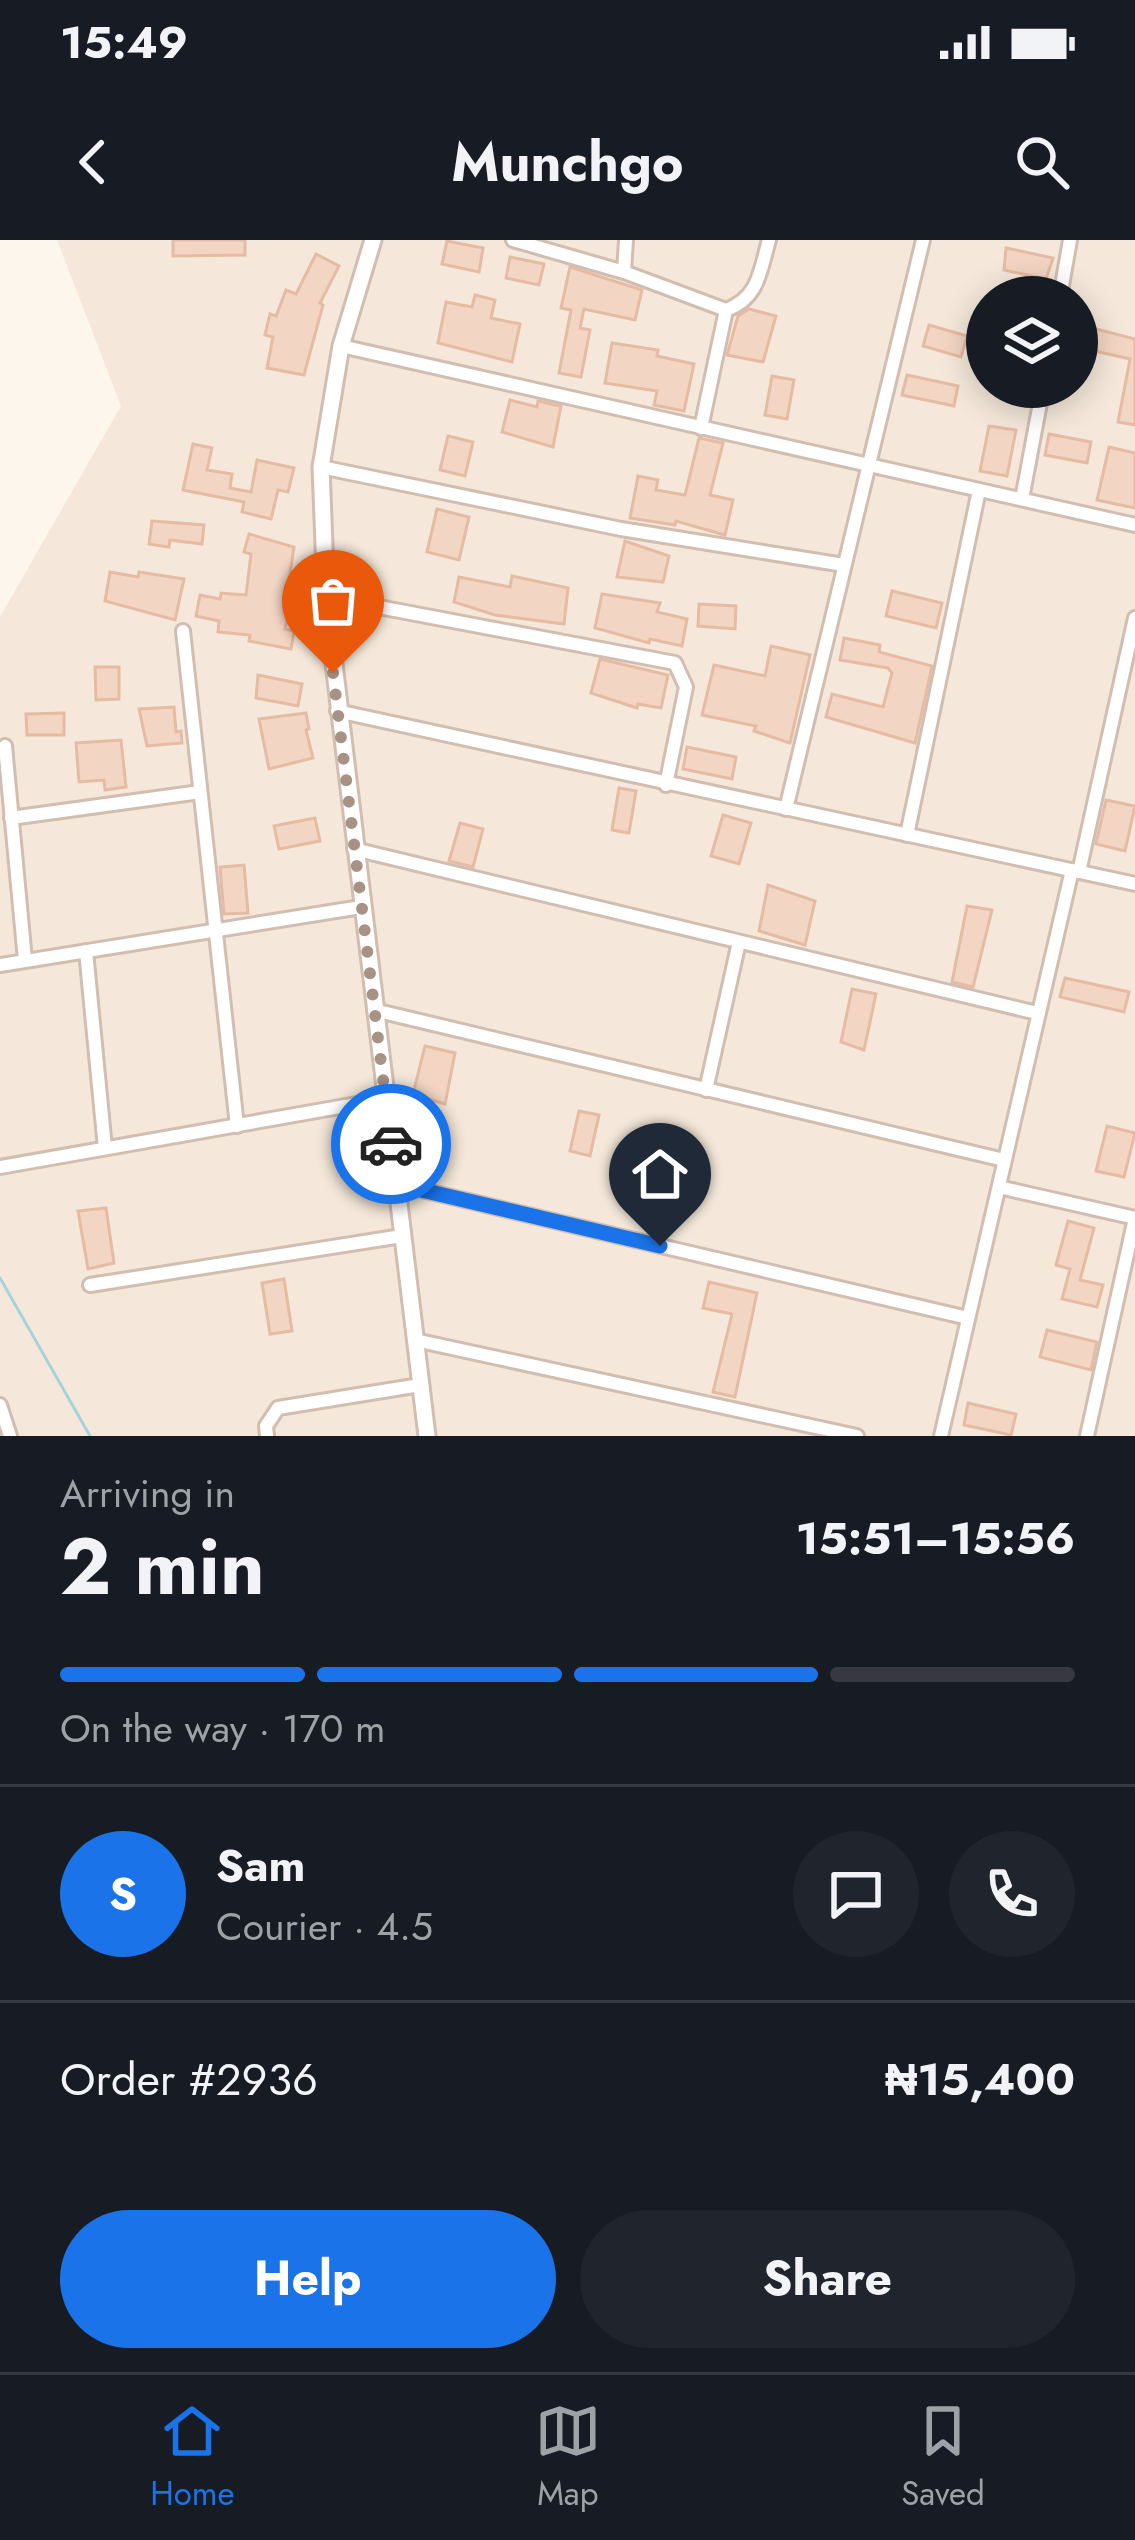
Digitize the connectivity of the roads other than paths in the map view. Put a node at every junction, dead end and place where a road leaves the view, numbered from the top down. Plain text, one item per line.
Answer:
1 (373, 240) edge
2 (513, 240) edge
3 (626, 240) edge
4 (769, 240) edge
5 (923, 240) edge
6 (1070, 240) edge
7 (624, 272) junction
8 (1064, 276) edge
9 (726, 310) junction
10 (341, 346) junction
11 (1039, 408) edge
12 (701, 428) junction
13 (869, 464) junction
14 (322, 466) junction
15 (979, 490) junction
16 (1022, 500) junction
17 (1135, 525) edge
18 (844, 566) junction
19 (326, 597) junction
20 (1134, 623) edge
21 (183, 631) dead end
22 (337, 711) junction
23 (4, 746) dead end
24 (666, 785) junction
25 (200, 792) junction
26 (786, 809) junction
27 (11, 818) junction
28 (907, 835) junction
29 (354, 849) junction
30 (1075, 871) junction
31 (1135, 884) edge
32 (362, 907) junction
33 (215, 931) junction
34 (739, 942) junction
35 (86, 951) junction
36 (25, 960) junction
37 (0, 965) edge
38 (374, 1010) junction
39 (1037, 1012) junction
40 (706, 1090) junction
41 (385, 1099) junction
42 (237, 1126) junction
43 (105, 1148) junction
44 (1004, 1160) junction
45 (0, 1166) edge
46 (396, 1184) junction
47 (999, 1186) junction
48 (1135, 1218) edge
49 (402, 1236) junction
50 (90, 1285) dead end
51 (968, 1318) junction
52 (415, 1340) junction
53 (421, 1385) junction
54 (0, 1408) edge
55 (10, 1436) edge
56 (267, 1436) edge
57 (427, 1436) edge
58 (857, 1436) edge
59 (941, 1436) edge
60 (1087, 1436) edge

1 - 10 street
2 - 7 street
3 - 7 street
4 - 9 street
5 - 13 street
6 - 8 street
7 - 9 street
9 - 12 street
10 - 12 street
10 - 14 street
11 - 16 street
12 - 13 street
13 - 15 street
13 - 18 street
14 - 18 street
14 - 19 street
15 - 16 street
15 - 28 street
16 - 17 street
18 - 26 street
19 - 22 street
19 - 24 street
20 - 30 street
21 - 25 street
22 - 24 street
22 - 29 street
23 - 27 street
24 - 26 street
25 - 27 street
25 - 33 street
26 - 28 street
27 - 36 street
28 - 30 street
29 - 32 street
29 - 34 street
30 - 31 street
30 - 39 street
32 - 33 street
32 - 38 street
33 - 35 street
33 - 42 street
34 - 39 street
34 - 40 street
35 - 36 street
35 - 43 street
36 - 37 street
38 - 40 street
38 - 41 street
39 - 44 street
40 - 44 street
41 - 42 street
41 - 46 street
42 - 43 street
43 - 45 street
44 - 47 street
46 - 49 street
46 - 51 street
47 - 48 street
47 - 51 street
48 - 60 street
49 - 50 street
49 - 52 street
51 - 59 street
52 - 53 street
52 - 58 street
53 - 56 street
53 - 57 street
54 - 55 street

